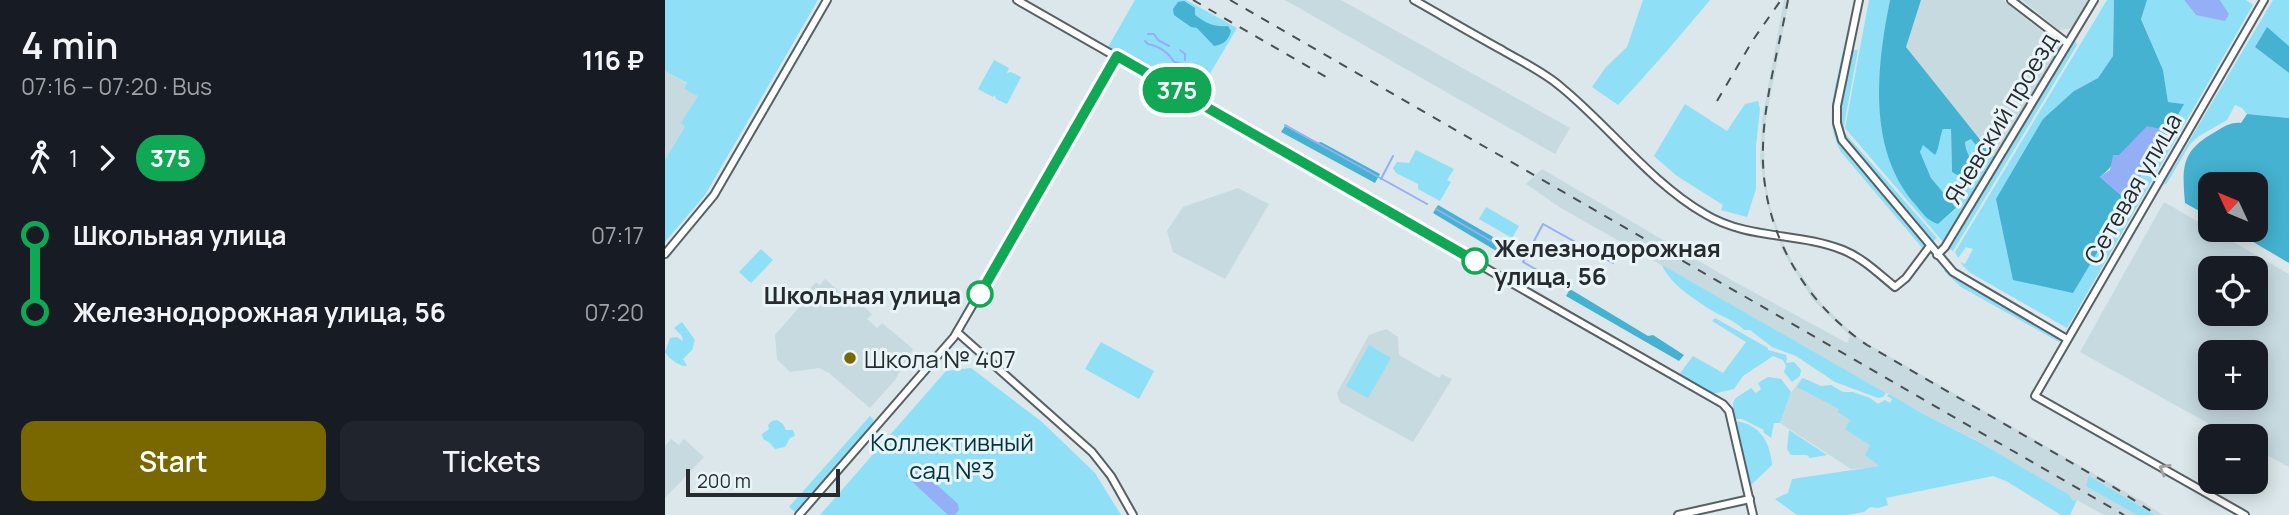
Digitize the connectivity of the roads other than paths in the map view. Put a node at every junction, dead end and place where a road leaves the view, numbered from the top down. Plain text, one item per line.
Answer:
1 (827, 0) edge
2 (1017, 0) edge
3 (1414, 0) edge
4 (1859, 0) edge
5 (2011, 0) edge
6 (2094, 0) edge
7 (2264, 0) edge
8 (2067, 43) junction
9 (1117, 56) junction
10 (1930, 246) junction
11 (665, 254) edge
12 (1937, 255) junction
13 (957, 332) junction
14 (2067, 339) junction
15 (1750, 499) junction
16 (799, 515) edge
17 (1133, 515) edge
18 (1678, 515) edge
19 (1753, 515) edge
20 (2245, 515) edge

1 - 11 street
2 - 9 street
3 - 10 street
4 - 10 street
5 - 8 street
6 - 8 street, Ячевский проезд
7 - 14 street, Сетевая улица
8 - 12 street, Ячевский проезд
9 - 13 street
9 - 15 street
10 - 12 street
12 - 14 street
13 - 16 street
13 - 17 street
20 -> 14 street, Сетевая улица
15 - 18 street
15 - 19 street

